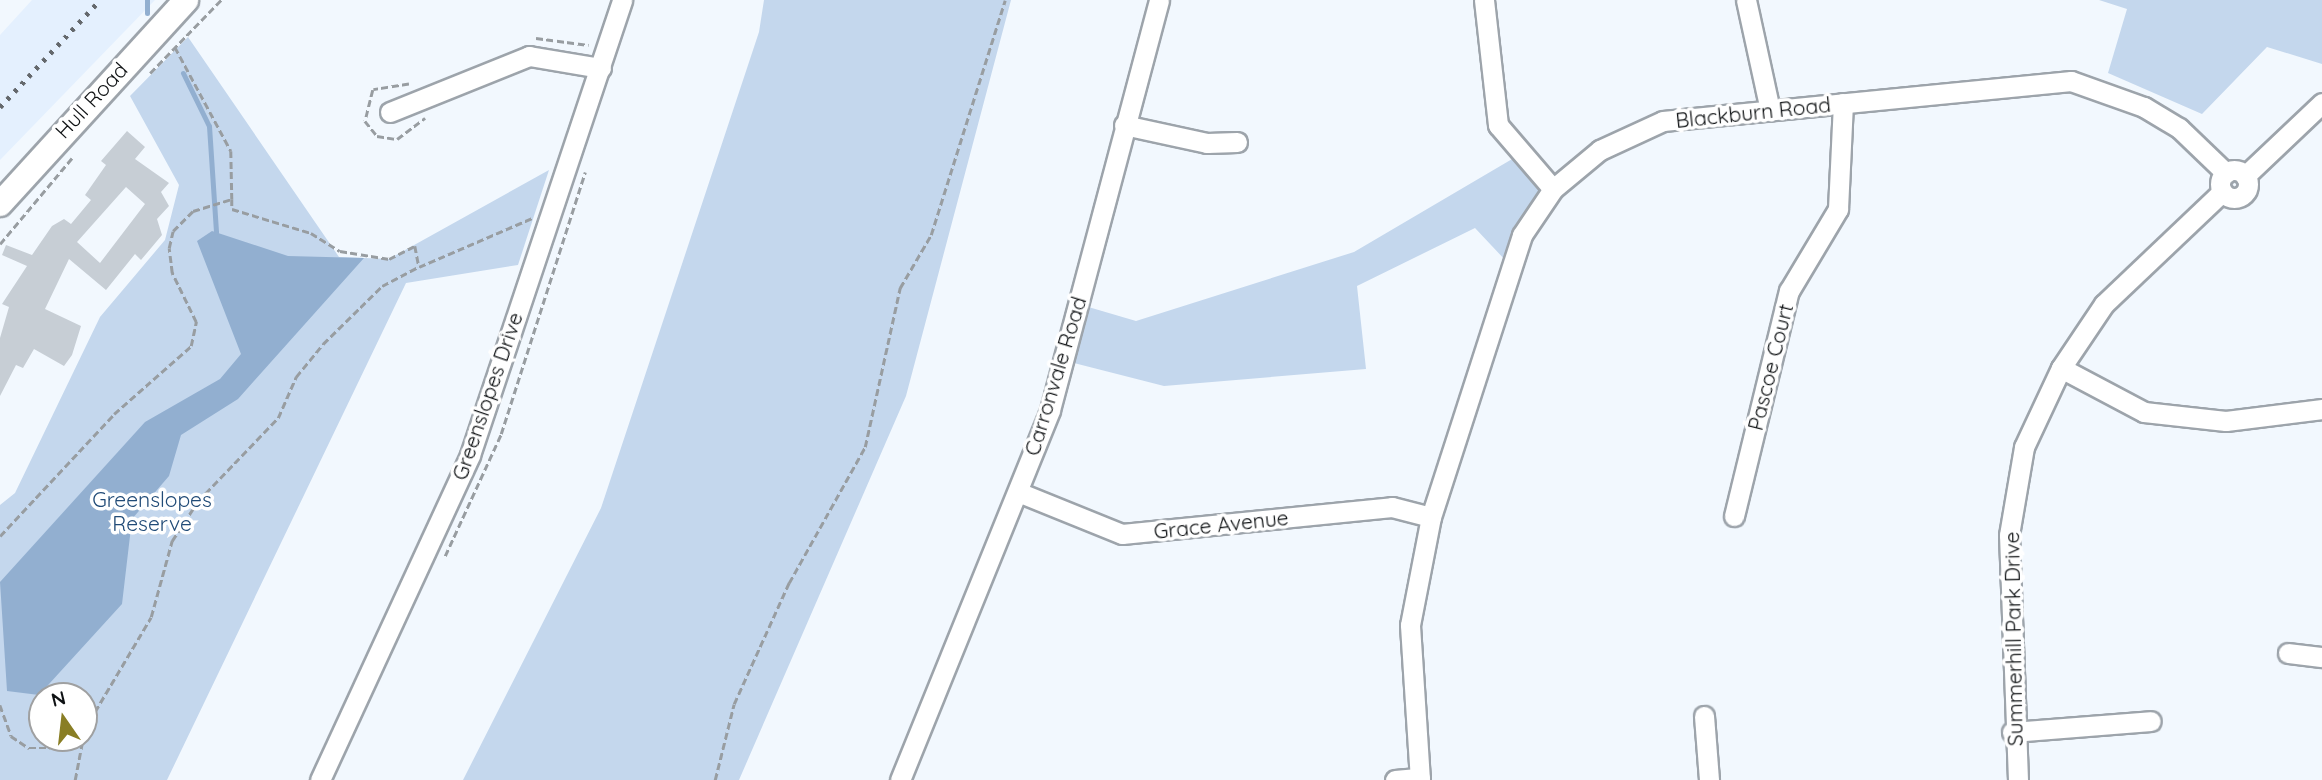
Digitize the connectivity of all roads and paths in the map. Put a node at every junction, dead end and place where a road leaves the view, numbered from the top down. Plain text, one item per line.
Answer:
1 (186, 0) edge
2 (221, 0) edge
3 (622, 0) edge
4 (1005, 0) edge
5 (1159, 0) edge
6 (1484, 0) edge
7 (1746, 0) edge
8 (596, 34) dead end
9 (166, 39) junction
10 (529, 39) dead end
11 (601, 68) junction
12 (141, 82) dead end
13 (413, 84) dead end
14 (1843, 103) junction
15 (2322, 103) edge
16 (1770, 110) junction
17 (390, 112) dead end
18 (431, 113) dead end
19 (1124, 125) junction
20 (1237, 142) dead end
21 (74, 155) dead end
22 (2231, 180) junction
23 (1553, 189) junction
24 (232, 199) junction
25 (0, 204) edge
26 (540, 208) dead end
27 (536, 219) junction
28 (531, 232) dead end
29 (0, 244) edge
30 (419, 267) junction
31 (2061, 368) junction
32 (2322, 409) edge
33 (1018, 492) junction
34 (1734, 516) dead end
35 (1431, 517) junction
36 (0, 536) edge
37 (2288, 653) dead end
38 (2322, 657) edge
39 (0, 705) edge
40 (98, 705) edge
41 (1704, 716) dead end
42 (2151, 720) dead end
43 (2012, 732) junction
44 (28, 747) edge
45 (80, 752) edge
46 (1420, 779) edge
47 (75, 780) edge
48 (320, 780) edge
49 (715, 780) edge
50 (900, 780) edge
51 (1395, 780) edge
52 (1709, 780) edge
53 (2018, 780) edge

1 - 9 main road, Hull Road
2 - 9 path
3 - 11 street, Greenslopes Drive
4 - 49 path
5 - 19 street, Carronvale Road
6 - 23 street
7 - 16 street
8 - 10 path
9 - 12 path
9 - 24 path
9 - 25 main road, Hull Road
11 - 17 street
11 - 48 street, Greenslopes Drive
13 - 18 path
14 - 16 street, Blackburn Road
14 - 22 street, Blackburn Road
14 - 34 street, Pascoe Court
15 - 22 street, Summerhill Park Drive
16 - 23 street, Blackburn Road
19 - 20 street
19 - 33 street, Carronvale Road
21 - 29 path
22 - 31 street, Summerhill Park Drive
23 - 35 street, Blackburn Road
24 - 30 path
24 - 36 path
26 - 27 path
27 - 28 path
27 - 30 path
30 - 40 path
31 - 32 street
31 - 43 street, Summerhill Park Drive
33 - 35 street, Grace Avenue
33 - 50 street, Carronvale Road
35 - 46 street, Blackburn Road
37 - 38 street
39 - 44 path
41 - 52 street
42 - 43 street
43 - 53 street, Summerhill Park Drive
45 - 47 path
46 - 51 street

